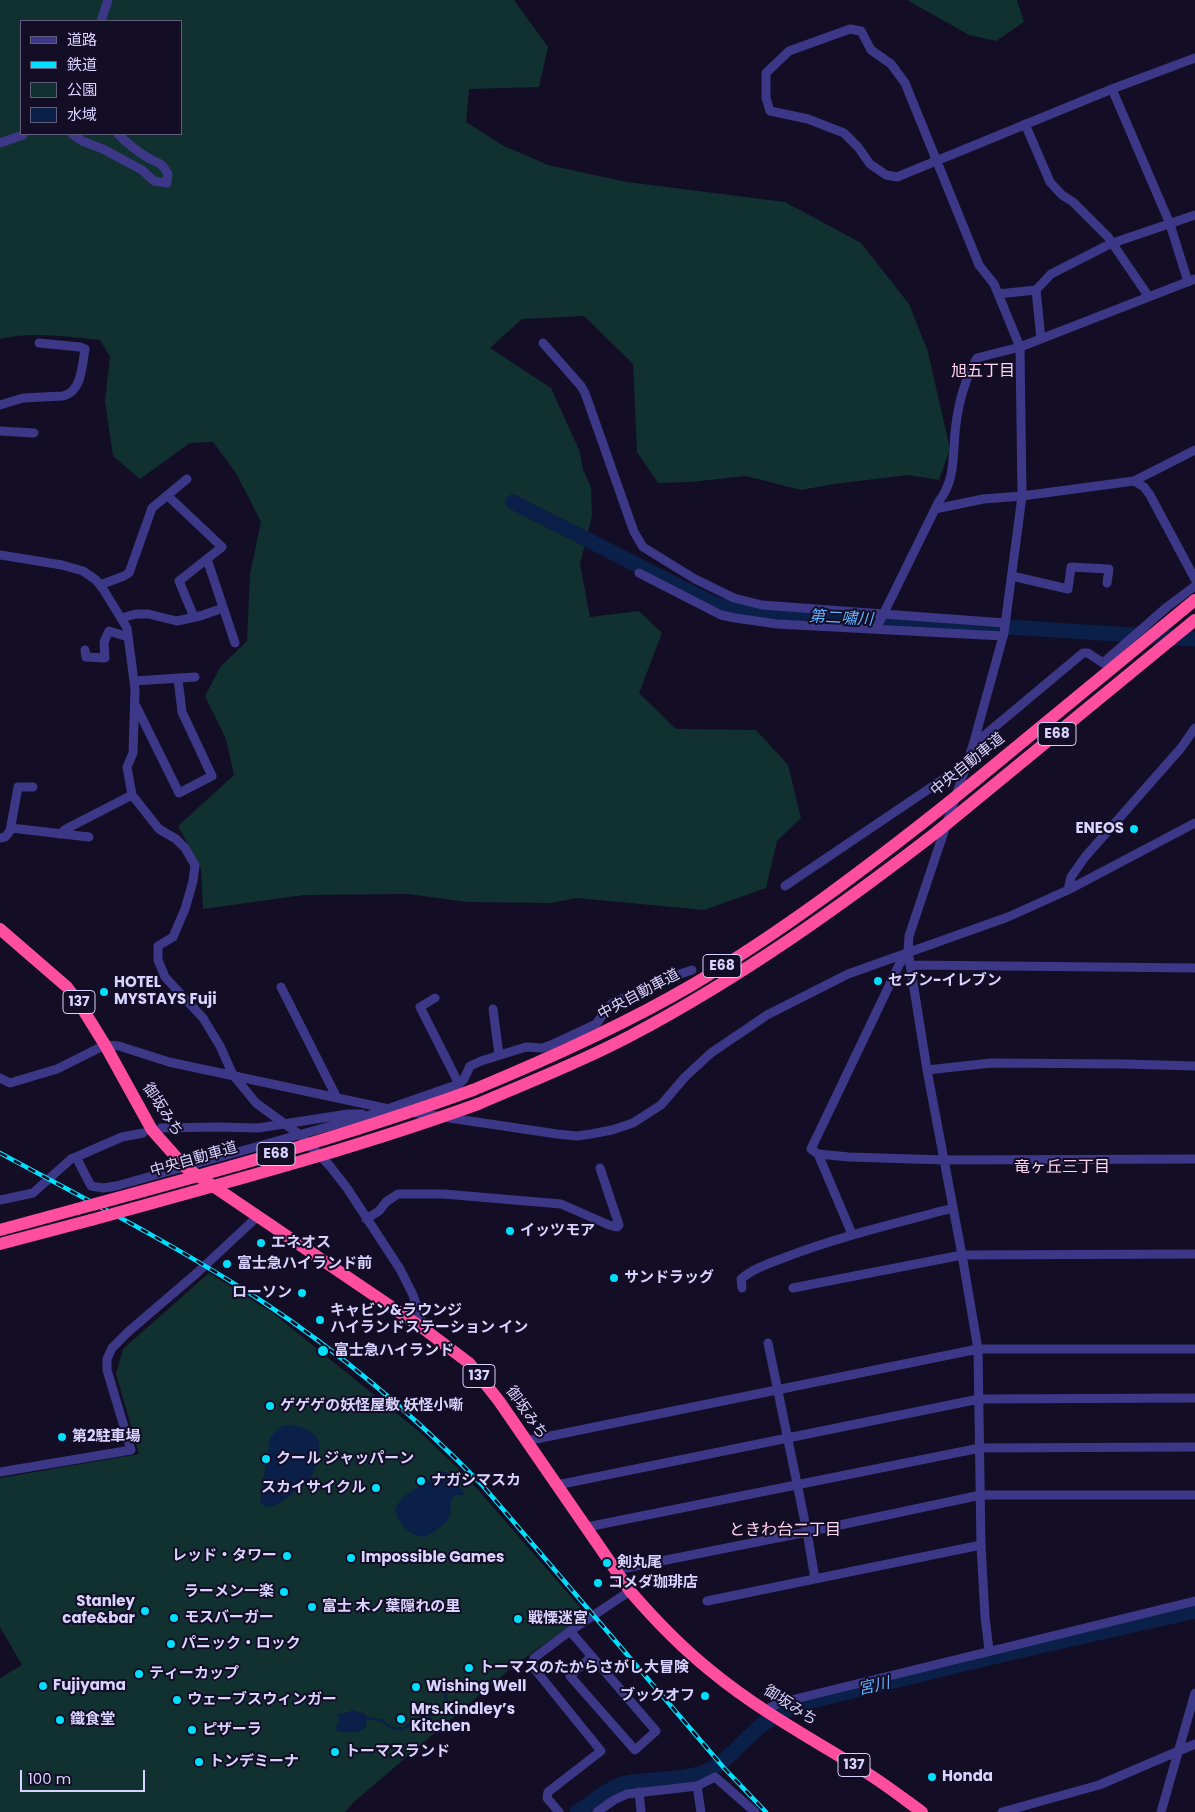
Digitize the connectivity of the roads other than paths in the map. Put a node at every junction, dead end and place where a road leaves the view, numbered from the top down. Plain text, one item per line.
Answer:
1 (108, 0) edge
2 (101, 20) edge
3 (1195, 58) edge
4 (1112, 89) junction
5 (1025, 124) junction
6 (22, 135) edge
7 (73, 135) edge
8 (119, 135) edge
9 (0, 143) edge
10 (936, 160) junction
11 (1195, 215) edge
12 (1170, 224) junction
13 (1112, 243) junction
14 (1192, 280) edge
15 (1036, 290) junction
16 (998, 294) junction
17 (1149, 297) junction
18 (1041, 338) junction
19 (39, 343) dead end
20 (542, 343) dead end
21 (1020, 347) junction
22 (0, 406) edge
23 (0, 430) edge
24 (34, 433) dead end
25 (1195, 450) edge
26 (187, 479) dead end
27 (1134, 481) junction
28 (168, 496) junction
29 (1022, 496) junction
30 (935, 509) junction
31 (0, 555) edge
32 (207, 560) junction
33 (639, 573) dead end
34 (1012, 576) junction
35 (1195, 579) edge
36 (1107, 583) dead end
37 (100, 585) junction
38 (1195, 586) edge
39 (1195, 600) edge
40 (223, 608) junction
41 (883, 615) junction
42 (194, 617) junction
43 (121, 618) junction
44 (1195, 620) edge
45 (1005, 623) junction
46 (877, 628) junction
47 (1003, 635) junction
48 (128, 637) junction
49 (235, 643) dead end
50 (85, 650) dead end
51 (195, 677) dead end
52 (178, 679) junction
53 (134, 681) junction
54 (135, 704) junction
55 (1195, 728) edge
56 (973, 745) junction
57 (964, 770) junction
58 (33, 787) dead end
59 (132, 795) junction
60 (1195, 823) edge
61 (11, 828) junction
62 (60, 834) junction
63 (89, 837) dead end
64 (0, 838) edge
65 (785, 886) dead end
66 (1068, 890) junction
67 (1, 932) edge
68 (908, 951) junction
69 (910, 965) junction
70 (1195, 968) edge
71 (692, 970) dead end
72 (280, 987) dead end
73 (436, 998) dead end
74 (493, 1009) dead end
75 (105, 1045) junction
76 (499, 1055) junction
77 (1195, 1066) edge
78 (927, 1070) junction
79 (233, 1076) junction
80 (0, 1078) edge
81 (459, 1084) junction
82 (337, 1098) junction
83 (389, 1109) junction
84 (370, 1115) junction
85 (285, 1123) junction
86 (161, 1128) dead end
87 (144, 1133) dead end
88 (300, 1135) junction
89 (818, 1154) junction
90 (76, 1158) junction
91 (1195, 1159) edge
92 (945, 1160) junction
93 (185, 1167) junction
94 (600, 1168) dead end
95 (0, 1200) edge
96 (953, 1208) junction
97 (258, 1216) junction
98 (366, 1219) junction
99 (0, 1229) edge
100 (852, 1234) junction
101 (0, 1244) edge
102 (1195, 1254) edge
103 (962, 1255) junction
104 (742, 1288) dead end
105 (793, 1288) dead end
106 (424, 1329) junction
107 (768, 1343) dead end
108 (978, 1349) junction
109 (1195, 1349) edge
110 (777, 1390) junction
111 (1195, 1398) edge
112 (978, 1399) junction
113 (788, 1438) junction
114 (526, 1441) junction
115 (1195, 1447) edge
116 (980, 1448) junction
117 (0, 1472) edge
118 (797, 1484) junction
119 (557, 1485) junction
120 (1195, 1495) edge
121 (981, 1496) junction
122 (587, 1527) junction
123 (807, 1532) junction
124 (981, 1545) junction
125 (616, 1570) junction
126 (815, 1579) junction
127 (630, 1591) junction
128 (707, 1601) dead end
129 (1195, 1601) edge
130 (570, 1631) junction
131 (989, 1650) junction
132 (591, 1657) junction
133 (1195, 1693) edge
134 (768, 1712) junction
135 (1195, 1744) edge
136 (1178, 1752) junction
137 (697, 1786) junction
138 (639, 1792) junction
139 (559, 1812) edge
140 (597, 1812) edge
141 (641, 1812) edge
142 (700, 1812) edge
143 (755, 1812) edge
144 (922, 1812) edge
145 (1002, 1812) edge
146 (1161, 1812) edge

1 - 2 street
3 - 4 street
4 - 5 street
4 - 12 street
5 - 10 street
5 - 13 street
6 - 9 street
7 - 8 street
10 - 10 street
10 - 16 street
11 - 12 street
12 - 13 street
12 - 14 street
13 - 15 street
13 - 17 street
14 - 17 street
15 - 16 street
15 - 18 street
16 - 21 street
17 - 18 street
18 - 21 street
19 - 22 street
20 - 41 street
21 - 29 street
21 - 30 street
23 - 24 street
25 - 27 street
26 - 28 street
27 - 29 street
27 - 35 street
28 - 32 street
28 - 37 street
29 - 30 street
29 - 34 street
30 - 41 street
31 - 37 street
32 - 40 street
32 - 42 street
33 - 46 street
34 - 36 street
34 - 45 street
37 - 43 street
38 - 56 street
39 - 99 highway, 中央自動車道 / E68, bridge
40 - 42 street
40 - 49 street
41 - 45 street
41 - 46 street
42 - 43 street
43 - 48 street
44 - 101 highway, 中央自動車道 / E68, bridge
45 - 47 street
46 - 47 street
47 - 56 street
48 - 50 street
48 - 53 street
51 - 52 street
52 - 53 street
52 - 54 street
53 - 54 street
54 - 59 street
55 - 66 street
56 - 57 street
57 - 65 street
57 - 68 street
58 - 61 street
59 - 62 street
59 - 79 street
60 - 66 street
61 - 62 street
61 - 64 street
62 - 63 street
66 - 68 street
67 - 75 highway, 御坂みち / 137
68 - 69 street
68 - 83 street
68 - 89 street
69 - 70 street
69 - 78 street
71 - 76 street
72 - 82 street
73 - 81 street
74 - 76 street
75 - 79 street
75 - 80 street
75 - 93 highway, 御坂みち / 137
76 - 81 street
77 - 78 street
78 - 92 street
79 - 82 street
79 - 85 street
81 - 83 street
82 - 83 street
83 - 84 street
84 - 85 street
84 - 88 street
85 - 86 street
85 - 88 street
87 - 90 street
88 - 93 street
88 - 98 street
89 - 92 street
89 - 100 street
90 - 93 street
90 - 95 street
91 - 92 street
92 - 96 street
93 - 97 highway, 御坂みち / 137
94 - 98 street
96 - 100 street
96 - 103 street
97 - 106 highway, 御坂みち / 137
97 - 117 street
98 - 106 street
100 - 104 street
102 - 103 street
103 - 105 street
103 - 108 street
106 - 114 highway, 御坂みち / 137
107 - 110 street
108 - 109 street
108 - 110 street
108 - 112 street
110 - 113 street
110 - 114 street
111 - 112 street
112 - 113 street
112 - 116 street
113 - 118 street
113 - 119 street
114 - 119 highway, 御坂みち / 137
115 - 116 street
116 - 118 street
116 - 121 street
118 - 122 street
118 - 123 street
119 - 122 highway, 御坂みち / 137
120 - 121 street
121 - 123 street
121 - 124 street
122 - 125 highway, 御坂みち / 137
123 - 125 street
123 - 126 street
124 - 126 street
124 - 131 street
125 - 127 highway, 御坂みち / 137
126 - 128 street
127 - 130 street
127 - 134 highway, 御坂みち / 137
129 - 131 street
130 - 132 street
130 - 139 street
131 - 134 street
132 - 132 street
133 - 136 street
134 - 144 highway, 御坂みち / 137
135 - 136 street
136 - 145 street
136 - 146 street
137 - 138 street
137 - 142 street
137 - 143 street
138 - 140 street
138 - 141 street

